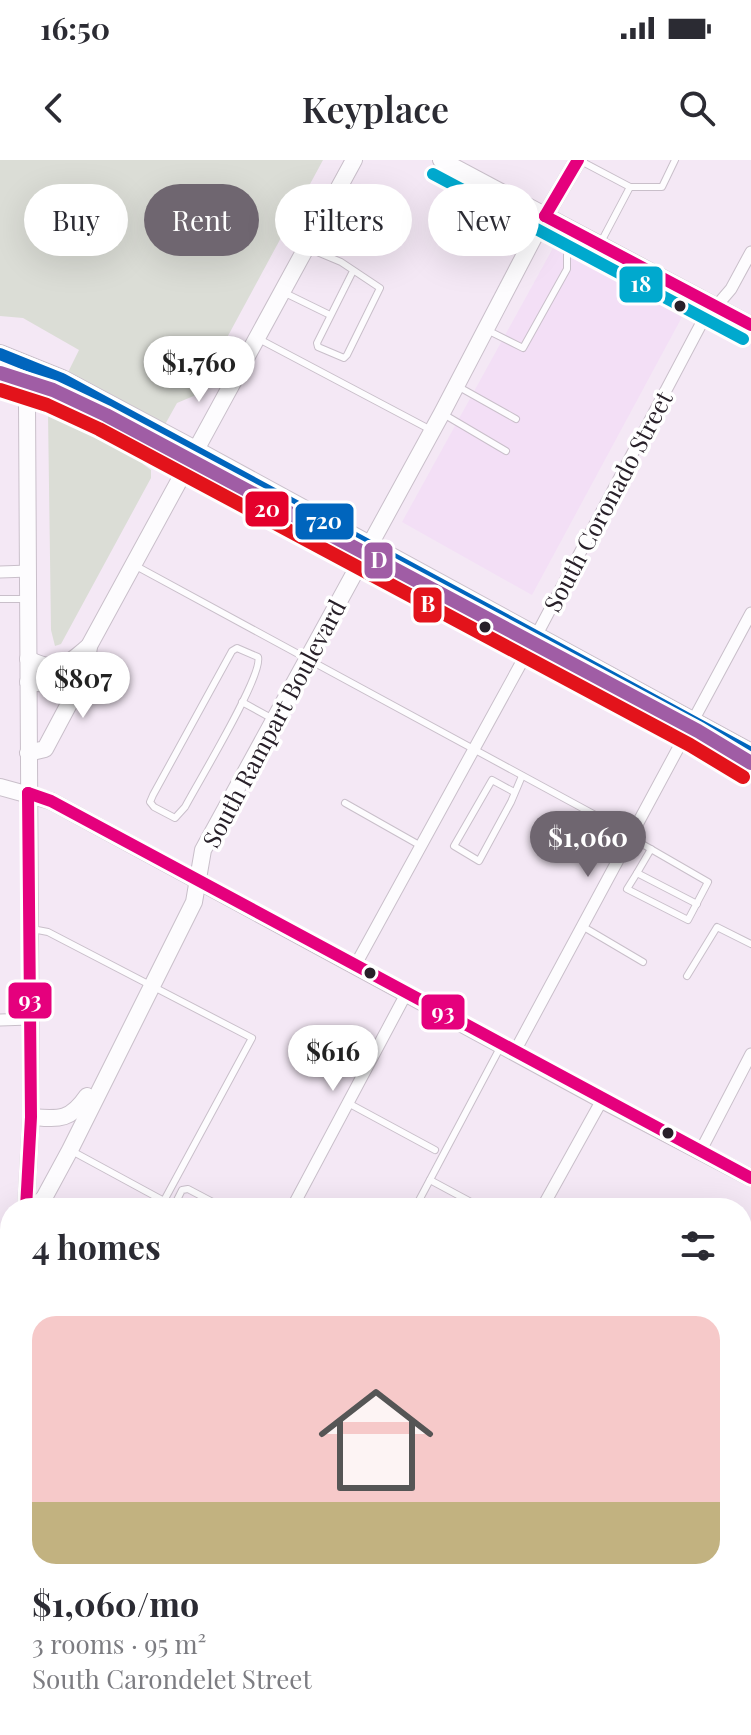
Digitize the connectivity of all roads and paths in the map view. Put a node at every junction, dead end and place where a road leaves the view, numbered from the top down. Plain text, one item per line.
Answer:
1 (354, 160) edge
2 (441, 160) edge
3 (578, 160) edge
4 (675, 160) edge
5 (341, 184) edge
6 (630, 187) junction
7 (545, 216) junction
8 (579, 234) junction
9 (600, 245) junction
10 (751, 252) edge
11 (302, 256) edge
12 (326, 256) edge
13 (353, 271) junction
14 (283, 291) junction
15 (717, 307) junction
16 (330, 315) junction
17 (751, 325) edge
18 (485, 329) junction
19 (257, 338) junction
20 (2, 356) edge
21 (29, 366) junction
22 (456, 385) junction
23 (442, 413) junction
24 (516, 419) dead end
25 (432, 431) junction
26 (197, 451) junction
27 (506, 451) dead end
28 (368, 546) junction
29 (134, 564) junction
30 (29, 571) junction
31 (0, 572) edge
32 (0, 599) edge
33 (29, 599) junction
34 (751, 613) edge
35 (536, 636) junction
36 (89, 646) junction
37 (28, 659) junction
38 (307, 660) junction
39 (87, 665) junction
40 (28, 682) junction
41 (242, 702) junction
42 (276, 720) junction
43 (693, 721) junction
44 (474, 749) junction
45 (28, 753) junction
46 (751, 753) edge
47 (522, 776) junction
48 (0, 787) edge
49 (514, 792) junction
50 (28, 793) junction
51 (345, 803) dead end
52 (631, 836) junction
53 (421, 846) junction
54 (651, 849) junction
55 (637, 873) junction
56 (197, 881) junction
57 (697, 904) junction
58 (582, 926) junction
59 (29, 929) junction
60 (751, 944) edge
61 (643, 962) dead end
62 (355, 966) junction
63 (687, 976) dead end
64 (153, 987) junction
65 (406, 994) junction
66 (30, 1019) junction
67 (0, 1020) edge
68 (508, 1049) junction
69 (751, 1054) edge
70 (109, 1071) junction
71 (602, 1100) junction
72 (348, 1103) junction
73 (31, 1117) junction
74 (70, 1150) junction
75 (435, 1150) dead end
76 (700, 1152) junction
77 (751, 1178) edge
78 (430, 1180) junction
79 (27, 1198) edge
80 (44, 1198) edge
81 (152, 1198) edge
82 (165, 1198) edge
83 (178, 1198) edge
84 (205, 1198) edge
85 (297, 1198) edge
86 (420, 1198) edge
87 (463, 1198) edge
88 (547, 1198) edge

1 - 5 street
2 - 7 street
3 - 6 lane
3 - 7 street, South Rampart Boulevard
4 - 6 lane
6 - 9 lane
7 - 8 street
7 - 18 street, South Rampart Boulevard
8 - 9 street
8 - 18 lane
9 - 15 street
10 - 15 street, South Coronado Street
11 - 14 street
12 - 13 lane
13 - 16 lane
13 - 16 lane
14 - 16 lane
14 - 19 street
15 - 17 street
15 - 35 street, South Coronado Street
18 - 22 street, South Rampart Boulevard
19 - 25 lane
19 - 26 street
20 - 21 main road
21 - 26 main road
21 - 30 street
22 - 23 street, South Rampart Boulevard
22 - 24 lane
23 - 25 street, South Rampart Boulevard
23 - 27 lane
25 - 28 street, South Rampart Boulevard
26 - 28 main road
26 - 29 street
28 - 35 main road
28 - 38 street, South Rampart Boulevard
29 - 36 street
29 - 38 lane
30 - 31 street
30 - 33 street
32 - 33 lane
33 - 37 street
34 - 43 street
35 - 43 main road
35 - 44 street, South Coronado Street
36 - 37 street
36 - 39 street
37 - 40 street
38 - 42 street, South Rampart Boulevard
38 - 44 lane
39 - 40 street
39 - 45 street
40 - 45 street
41 - 41 lane
41 - 42 lane
42 - 56 street, South Rampart Boulevard
43 - 46 main road
43 - 52 street
44 - 47 lane
44 - 53 street, South Coronado Street
45 - 50 street
47 - 49 lane
47 - 52 lane
48 - 50 street
49 - 49 lane
50 - 56 street
50 - 59 street
51 - 53 lane
52 - 54 lane
52 - 58 street
53 - 62 street, South Coronado Street
54 - 55 lane
54 - 57 lane
55 - 57 lane
55 - 57 lane
56 - 62 street
56 - 64 street, South Rampart Boulevard
58 - 61 lane
58 - 68 street
59 - 64 lane
59 - 66 street
60 - 63 lane
62 - 65 street
64 - 70 street, South Rampart Boulevard
64 - 82 lane
65 - 68 street
65 - 72 street
66 - 67 street
66 - 73 street
68 - 71 street
68 - 78 lane
69 - 76 street
70 - 73 street
70 - 74 street, South Rampart Boulevard
71 - 76 street
71 - 88 street
72 - 75 lane
72 - 85 street
73 - 79 street
74 - 80 street, South Rampart Boulevard
74 - 81 lane
76 - 77 street
78 - 86 lane
78 - 87 lane
83 - 84 lane

